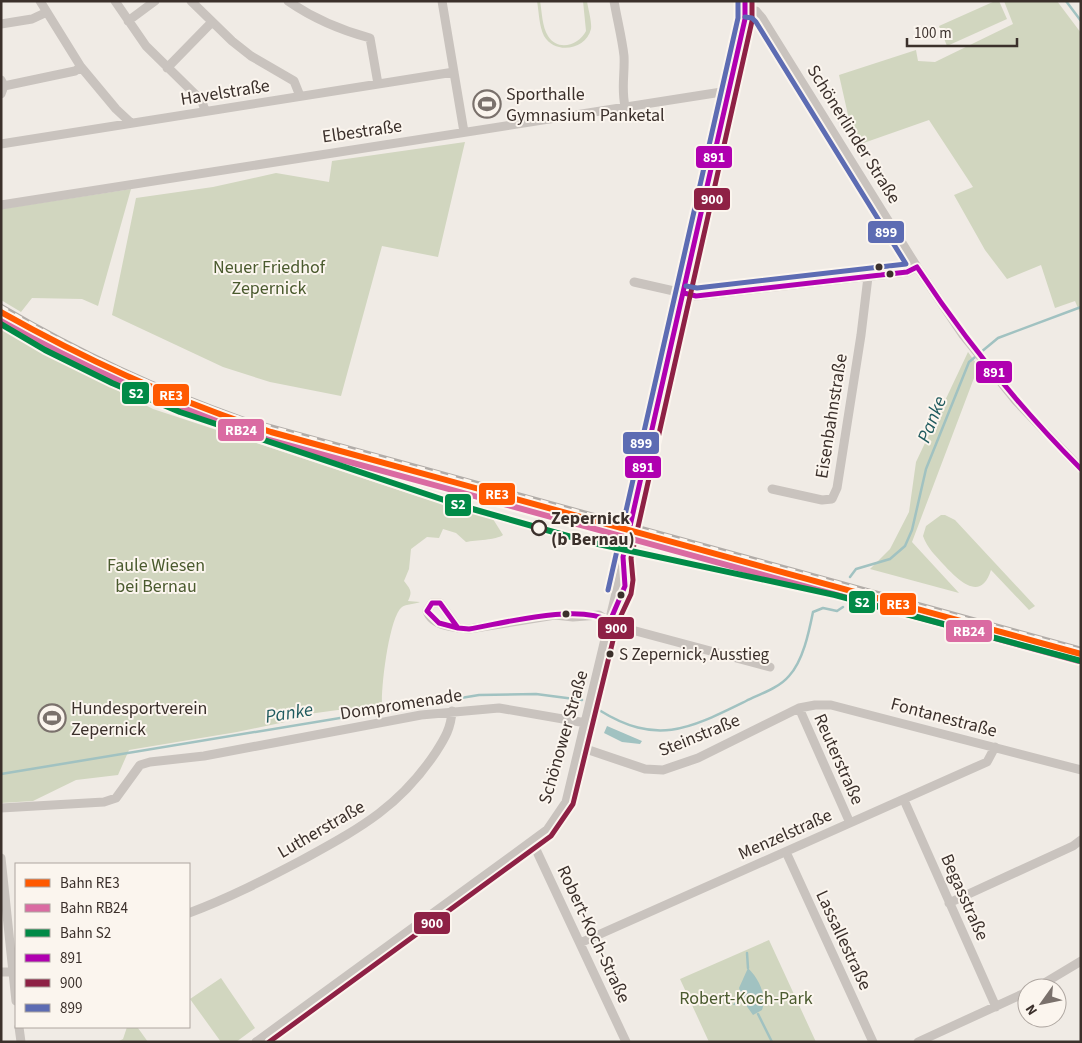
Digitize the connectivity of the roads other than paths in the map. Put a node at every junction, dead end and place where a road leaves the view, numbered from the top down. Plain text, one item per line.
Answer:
1 (40, 1) edge
2 (115, 1) edge
3 (191, 1) edge
4 (288, 1) edge
5 (442, 1) edge
6 (614, 1) edge
7 (152, 3) edge
8 (745, 5) edge
9 (47, 12) junction
10 (128, 21) junction
11 (211, 23) junction
12 (1, 24) edge
13 (81, 67) junction
14 (167, 68) junction
15 (454, 72) junction
16 (378, 84) junction
17 (2, 87) edge
18 (728, 91) junction
19 (300, 96) junction
20 (625, 106) junction
21 (205, 111) junction
22 (131, 123) junction
23 (464, 132) junction
24 (1, 144) edge
25 (1, 205) edge
26 (917, 267) junction
27 (868, 276) junction
28 (634, 282) dead end
29 (684, 293) junction
30 (1081, 469) edge
31 (772, 489) dead end
32 (610, 621) junction
33 (458, 628) dead end
34 (770, 667) dead end
35 (799, 708) junction
36 (452, 711) junction
37 (586, 723) junction
38 (580, 747) junction
39 (995, 747) junction
40 (1081, 770) edge
41 (904, 800) junction
42 (1, 808) edge
43 (850, 823) junction
44 (1081, 840) edge
45 (532, 841) junction
46 (786, 852) junction
47 (1, 858) edge
48 (949, 903) junction
49 (190, 913) edge
50 (580, 943) junction
51 (1081, 961) edge
52 (1, 972) edge
53 (15, 972) edge
54 (1053, 978) edge
55 (1017, 997) edge
56 (996, 1007) junction
57 (19, 1028) edge
58 (941, 1032) junction
59 (21, 1042) edge
60 (256, 1042) edge
61 (626, 1042) edge
62 (873, 1042) edge
63 (918, 1042) edge
64 (945, 1042) edge

1 - 9 street
2 - 10 street
3 - 11 street
4 - 16 street
5 - 15 street
6 - 20 street
7 - 10 street
8 - 18 street, Schönower Straße
8 - 26 street, Schönerlinder Straße
9 - 12 street
9 - 13 street
10 - 14 street
11 - 14 street
11 - 19 street
13 - 17 street
13 - 22 street
14 - 21 street
15 - 16 street, Havelstraße
15 - 23 street
16 - 19 street, Havelstraße
18 - 20 street, Elbestraße
18 - 29 street, Schönower Straße
19 - 21 street, Havelstraße
20 - 23 street, Elbestraße
21 - 22 street, Havelstraße
22 - 24 street, Havelstraße
23 - 25 street, Elbestraße
26 - 27 street
26 - 30 street, Schönerlinder Straße
27 - 29 street
27 - 31 street, Eisenbahnstraße
28 - 29 street
29 - 32 street, Schönower Straße
32 - 33 street
32 - 34 street
32 - 37 street, Schönower Straße
35 - 38 street, Steinstraße
35 - 39 street, Fontanestraße
35 - 43 street, Reuterstraße
36 - 37 street, Dompromenade
36 - 42 street, Dompromenade
36 - 49 street, Lutherstraße
37 - 38 street, Schönower Straße
38 - 45 street, Schönower Straße
39 - 40 street, Fontanestraße
39 - 41 street, Menzelstraße
41 - 43 street, Menzelstraße
41 - 48 street, Begasstraße
43 - 46 street, Menzelstraße
44 - 48 street
45 - 50 street, Robert-Koch-Straße
45 - 60 street, Schönower Straße
46 - 50 street, Menzelstraße
46 - 62 street, Lassallestraße
47 - 53 street
48 - 56 street, Begasstraße
50 - 61 street, Robert-Koch-Straße
51 - 54 street
52 - 53 street
55 - 56 street
56 - 58 street
57 - 59 street
58 - 63 street
58 - 64 street

